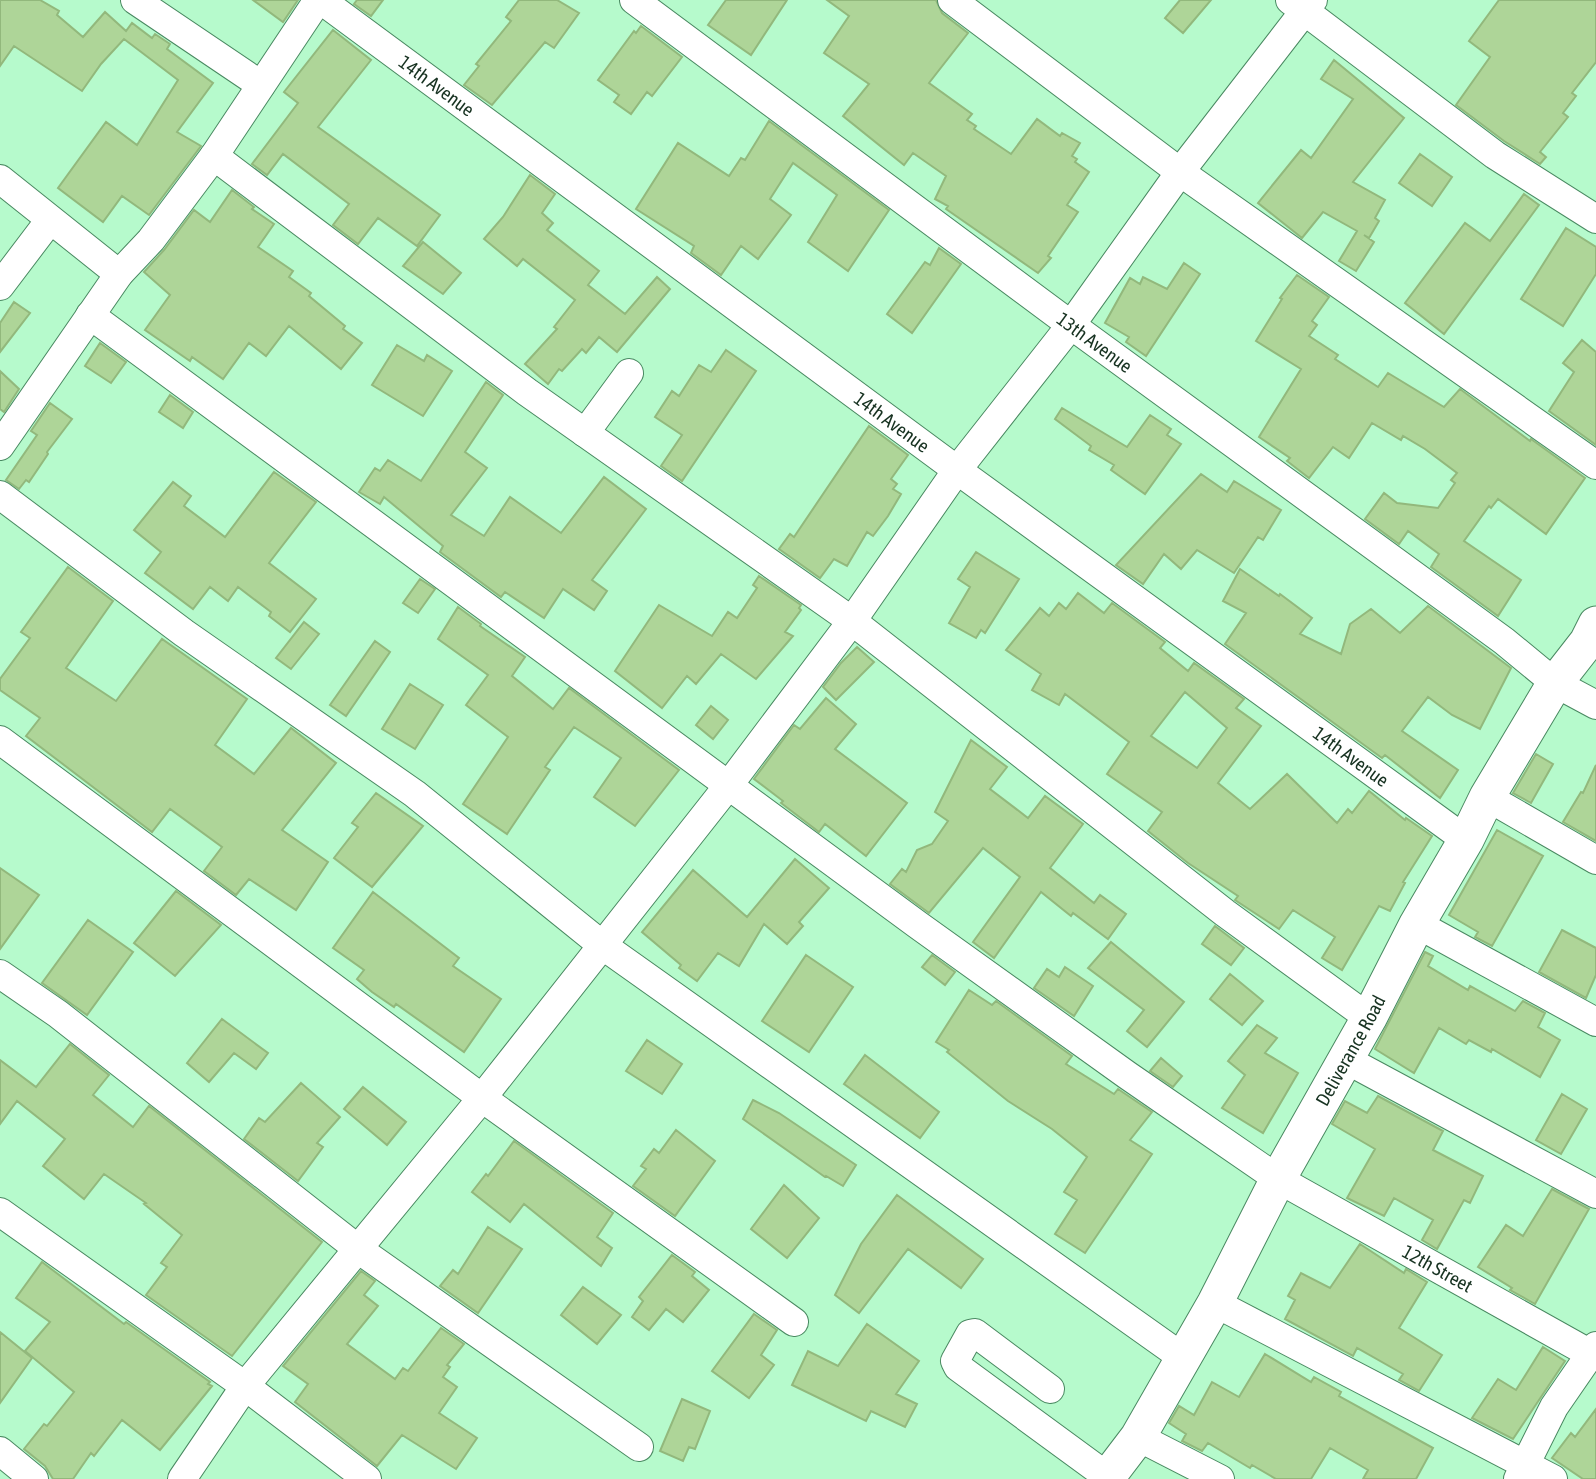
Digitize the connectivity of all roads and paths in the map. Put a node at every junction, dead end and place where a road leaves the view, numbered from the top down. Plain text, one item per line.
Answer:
1 (135, 0) edge
2 (320, 0) edge
3 (634, 0) edge
4 (952, 0) edge
5 (1303, 4) edge
6 (261, 85) junction
7 (214, 156) junction
8 (1180, 172) junction
9 (0, 178) edge
10 (1596, 219) edge
11 (50, 220) junction
12 (119, 274) junction
13 (0, 286) edge
14 (90, 315) junction
15 (1071, 325) junction
16 (629, 373) dead end
17 (585, 433) junction
18 (0, 446) edge
19 (1596, 465) edge
20 (957, 470) junction
21 (0, 495) edge
22 (852, 621) junction
23 (1596, 624) edge
24 (1555, 683) junction
25 (1596, 705) edge
26 (0, 740) edge
27 (728, 786) junction
28 (1487, 797) junction
29 (1466, 840) junction
30 (1596, 860) edge
31 (1416, 924) junction
32 (602, 945) junction
33 (0, 974) edge
34 (1368, 1018) junction
35 (1596, 1022) edge
36 (1345, 1059) junction
37 (482, 1098) junction
38 (1278, 1179) junction
39 (1596, 1194) edge
40 (0, 1212) edge
41 (358, 1249) junction
42 (1215, 1303) junction
43 (794, 1322) dead end
44 (1594, 1352) edge
45 (1182, 1357) junction
46 (245, 1387) junction
47 (1050, 1389) dead end
48 (1138, 1437) junction
49 (639, 1447) dead end
50 (0, 1451) edge
51 (1522, 1471) edge
52 (1107, 1478) edge
53 (34, 1479) edge
54 (182, 1479) edge
55 (367, 1479) edge
56 (1220, 1479) edge
57 (1553, 1479) edge

1 - 6 street
2 - 6 street
2 - 20 street, 14th Avenue
3 - 15 street, 13th Avenue
4 - 8 street
5 - 8 street
5 - 10 street
6 - 7 street
7 - 12 street
7 - 17 street
8 - 15 street
8 - 19 street
9 - 11 street
11 - 12 street
11 - 13 street
12 - 14 street
14 - 18 street
14 - 27 street, 12th Street
15 - 20 street
15 - 24 street, 13th Avenue
16 - 17 street
17 - 22 street
20 - 22 street
20 - 29 street, 14th Avenue
21 - 32 street
22 - 27 street
22 - 34 street
23 - 24 street, Deliverance Road
24 - 25 street, 13th Avenue
24 - 28 street, Deliverance Road
26 - 37 street
27 - 32 street
27 - 38 street, 12th Street
28 - 29 street, Deliverance Road
28 - 30 street
29 - 31 street, Deliverance Road
31 - 34 street, Deliverance Road
31 - 35 street
32 - 37 street
32 - 45 street
33 - 41 street
34 - 36 street, Deliverance Road
36 - 38 street, Deliverance Road
36 - 39 street
37 - 41 street
37 - 43 street
38 - 42 street, Deliverance Road
38 - 44 street, 12th Street
40 - 46 street
41 - 46 street
41 - 49 street
42 - 45 street, Deliverance Road
42 - 51 street
44 - 51 street
45 - 48 street, Deliverance Road
46 - 54 street
46 - 55 street
47 - 52 street
48 - 52 street, Deliverance Road
48 - 56 street
50 - 53 street
51 - 57 street

